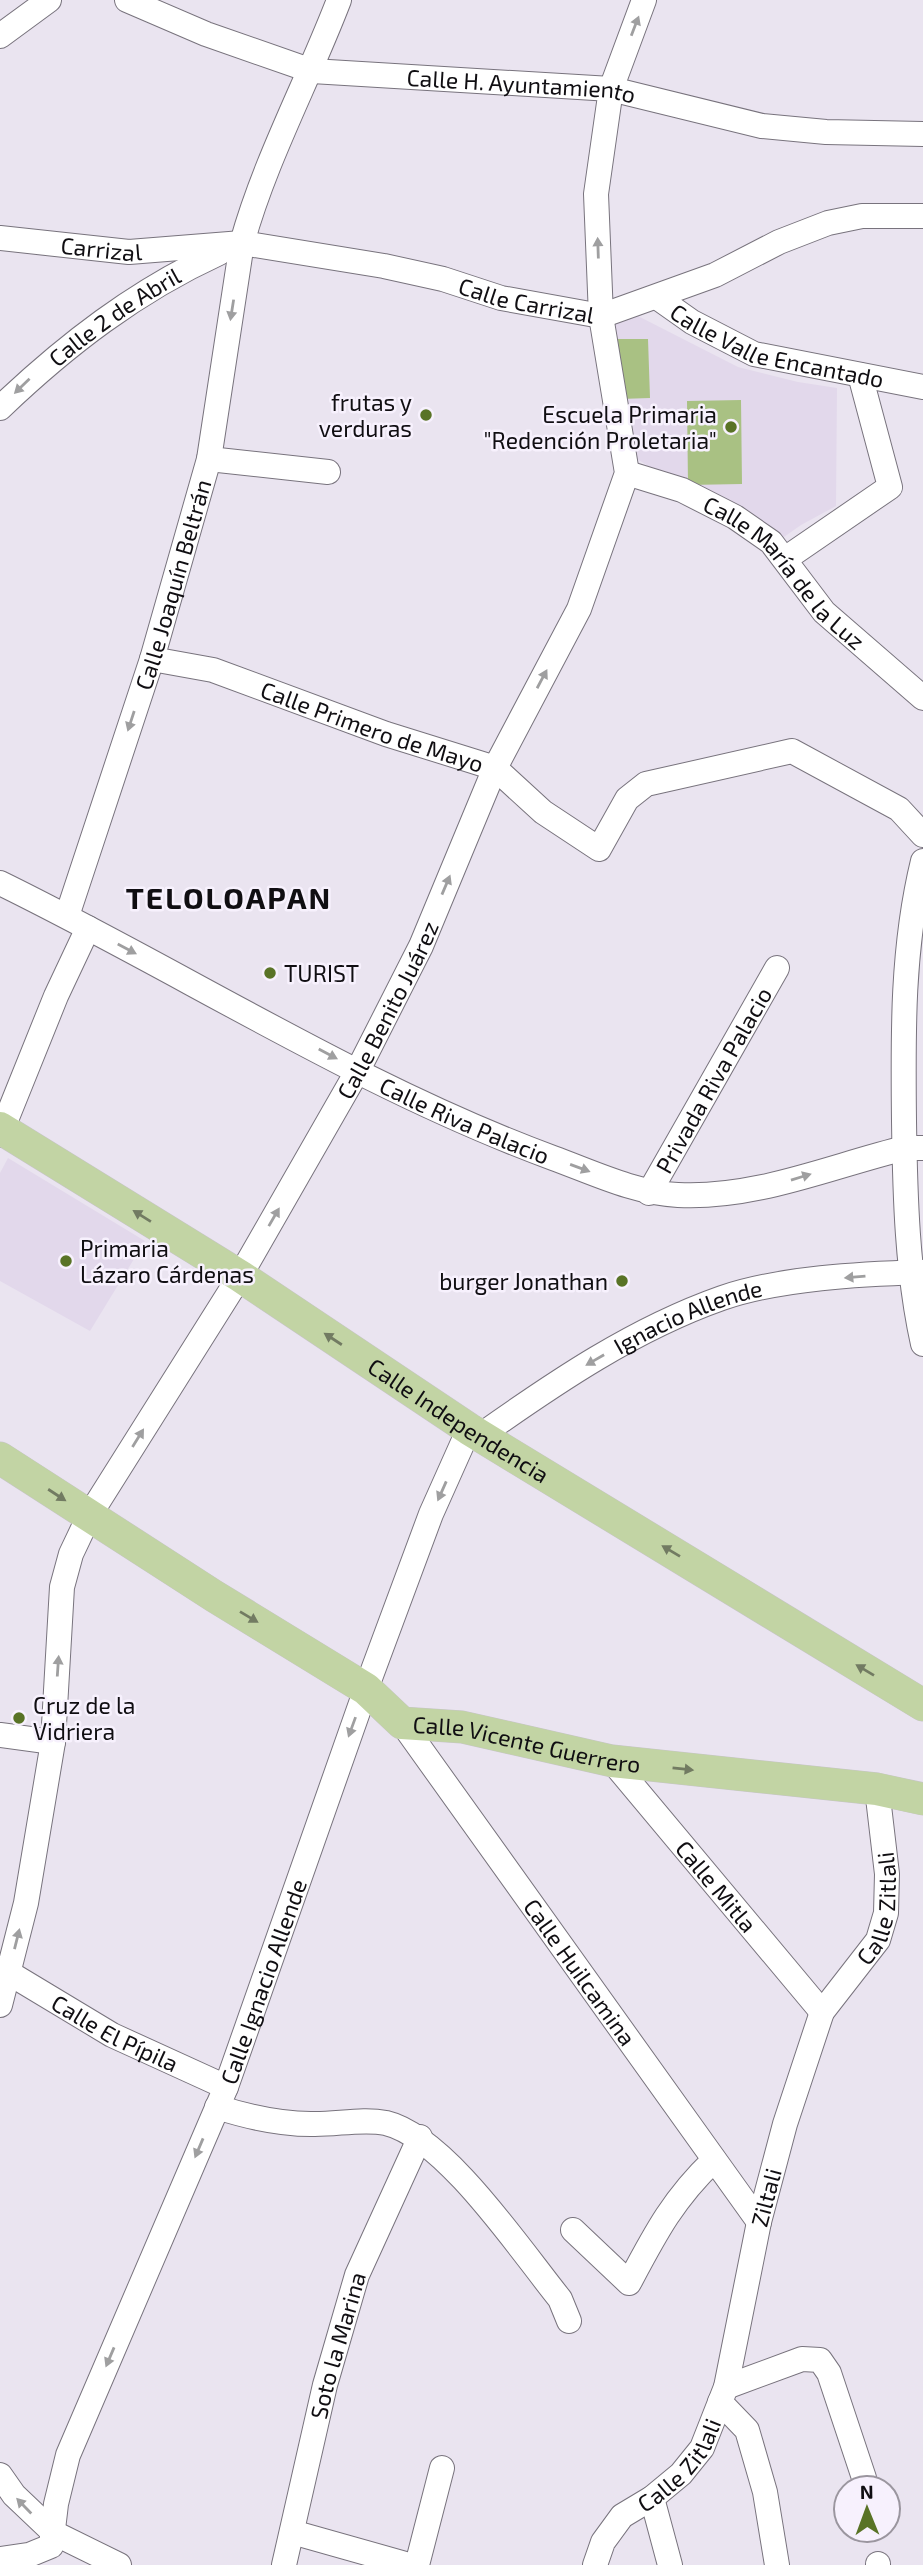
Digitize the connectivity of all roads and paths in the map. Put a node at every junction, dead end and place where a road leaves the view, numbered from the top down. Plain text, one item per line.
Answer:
1 (49, 0) edge
2 (127, 0) edge
3 (339, 0) edge
4 (644, 0) edge
5 (0, 36) edge
6 (312, 71) junction
7 (611, 89) junction
8 (923, 134) edge
9 (923, 216) edge
10 (0, 238) edge
11 (242, 243) junction
12 (658, 298) junction
13 (601, 316) junction
14 (860, 375) junction
15 (916, 388) edge
16 (0, 408) edge
17 (209, 459) junction
18 (328, 472) dead end
19 (627, 473) junction
20 (785, 559) junction
21 (152, 659) junction
22 (922, 695) edge
23 (495, 768) junction
24 (923, 835) edge
25 (923, 861) edge
26 (0, 883) edge
27 (77, 922) junction
28 (777, 968) dead end
29 (358, 1070) junction
30 (1, 1131) edge
31 (914, 1148) edge
32 (649, 1193) junction
33 (917, 1272) edge
34 (240, 1276) junction
35 (923, 1344) edge
36 (475, 1432) junction
37 (0, 1458) edge
38 (89, 1516) junction
39 (366, 1689) junction
40 (923, 1705) edge
41 (402, 1723) junction
42 (0, 1735) edge
43 (53, 1742) junction
44 (612, 1761) junction
45 (877, 1789) junction
46 (923, 1799) edge
47 (9, 1973) junction
48 (0, 2005) edge
49 (822, 2012) junction
50 (221, 2097) junction
51 (420, 2137) junction
52 (714, 2160) junction
53 (759, 2222) junction
54 (573, 2230) dead end
55 (569, 2321) dead end
56 (723, 2395) junction
57 (442, 2468) dead end
58 (863, 2474) edge
59 (0, 2475) edge
60 (652, 2498) junction
61 (292, 2532) junction
62 (52, 2548) edge
63 (0, 2559) edge
64 (119, 2565) edge
65 (284, 2565) edge
66 (409, 2565) edge
67 (416, 2565) edge
68 (595, 2565) edge
69 (670, 2565) edge
70 (777, 2565) edge

1 - 5 street
2 - 6 street, Calle H. Ayuntamiento
3 - 6 street, Calle Joaquín Beltrán
7 -> 4 street
6 - 7 street, Calle H. Ayuntamiento
6 - 11 street, Calle Joaquín Beltrán
7 - 8 street, Calle H. Ayuntamiento
13 -> 7 street
9 - 12 street, Calle Carrizal
10 - 11 street, Carrizal
11 - 13 street, Calle Carrizal
11 -> 16 street, Calle 2 de Abril
11 -> 17 street, Calle Joaquín Beltrán
12 - 13 street, Calle Carrizal
12 - 14 street, Calle Valle Encantado
13 - 19 street
14 - 15 street, Calle Valle Encantado
14 - 20 street
17 - 18 street
17 - 21 street, Calle Joaquín Beltrán
19 - 20 street, Calle María de la Luz
23 -> 19 street, Calle Benito Juárez
20 - 22 street, Calle María de la Luz
21 - 23 street, Calle Primero de Mayo
21 -> 27 street, Calle Joaquín Beltrán
23 - 24 street, Calle Primero de Mayo
29 -> 23 street, Calle Benito Juárez
25 - 31 street
26 - 27 street, Calle Riva Palacio
27 -> 29 street, Calle Riva Palacio
27 - 30 street, Calle Joaquín Beltrán
28 - 32 street, Privada Riva Palacio
29 -> 32 street, Calle Riva Palacio
34 -> 29 street, Calle Benito Juárez
34 -> 30 main road, Calle Independencia
32 -> 31 street, Calle Riva Palacio
31 - 33 street
33 - 35 street
33 -> 36 street, Ignacio Allende
36 -> 34 main road, Calle Independencia
38 -> 34 street, Calle Benito Juárez
36 -> 39 street, Calle Ignacio Allende
40 -> 36 main road, Calle Independencia
37 -> 38 main road, Calle Vicente Guerrero
38 -> 39 main road, Calle Vicente Guerrero
43 -> 38 street, Calle Benito Juárez
39 - 41 main road, Calle Vicente Guerrero
39 -> 50 street, Calle Ignacio Allende
41 - 44 main road, Calle Vicente Guerrero
41 - 52 street, Calle Huilcamina
42 - 43 street
47 -> 43 street, Calle Benito Juárez
44 -> 45 main road, Calle Vicente Guerrero
44 - 49 street, Calle Mitla
45 - 46 main road, Calle Vicente Guerrero
45 - 49 street, Calle Zitlali
47 - 48 street, Calle Benito Juárez
47 - 50 street, Calle El Pípila
49 - 53 street, Ziltali
50 - 51 street, Calle El Pípila
50 -> 62 street, Calle Ignacio Allende
51 - 55 street
51 - 61 street, Soto la Marina
52 - 53 street, Calle Huilcamina
52 - 54 street
53 - 56 street, Ziltali
56 - 58 street
56 - 60 street, Calle Zitlali
56 - 70 street
57 - 67 street
62 -> 59 street
60 - 68 street, Calle Zitlali
60 - 69 street
61 - 65 street, Soto la Marina
61 - 66 street
62 - 63 street
62 - 64 street

